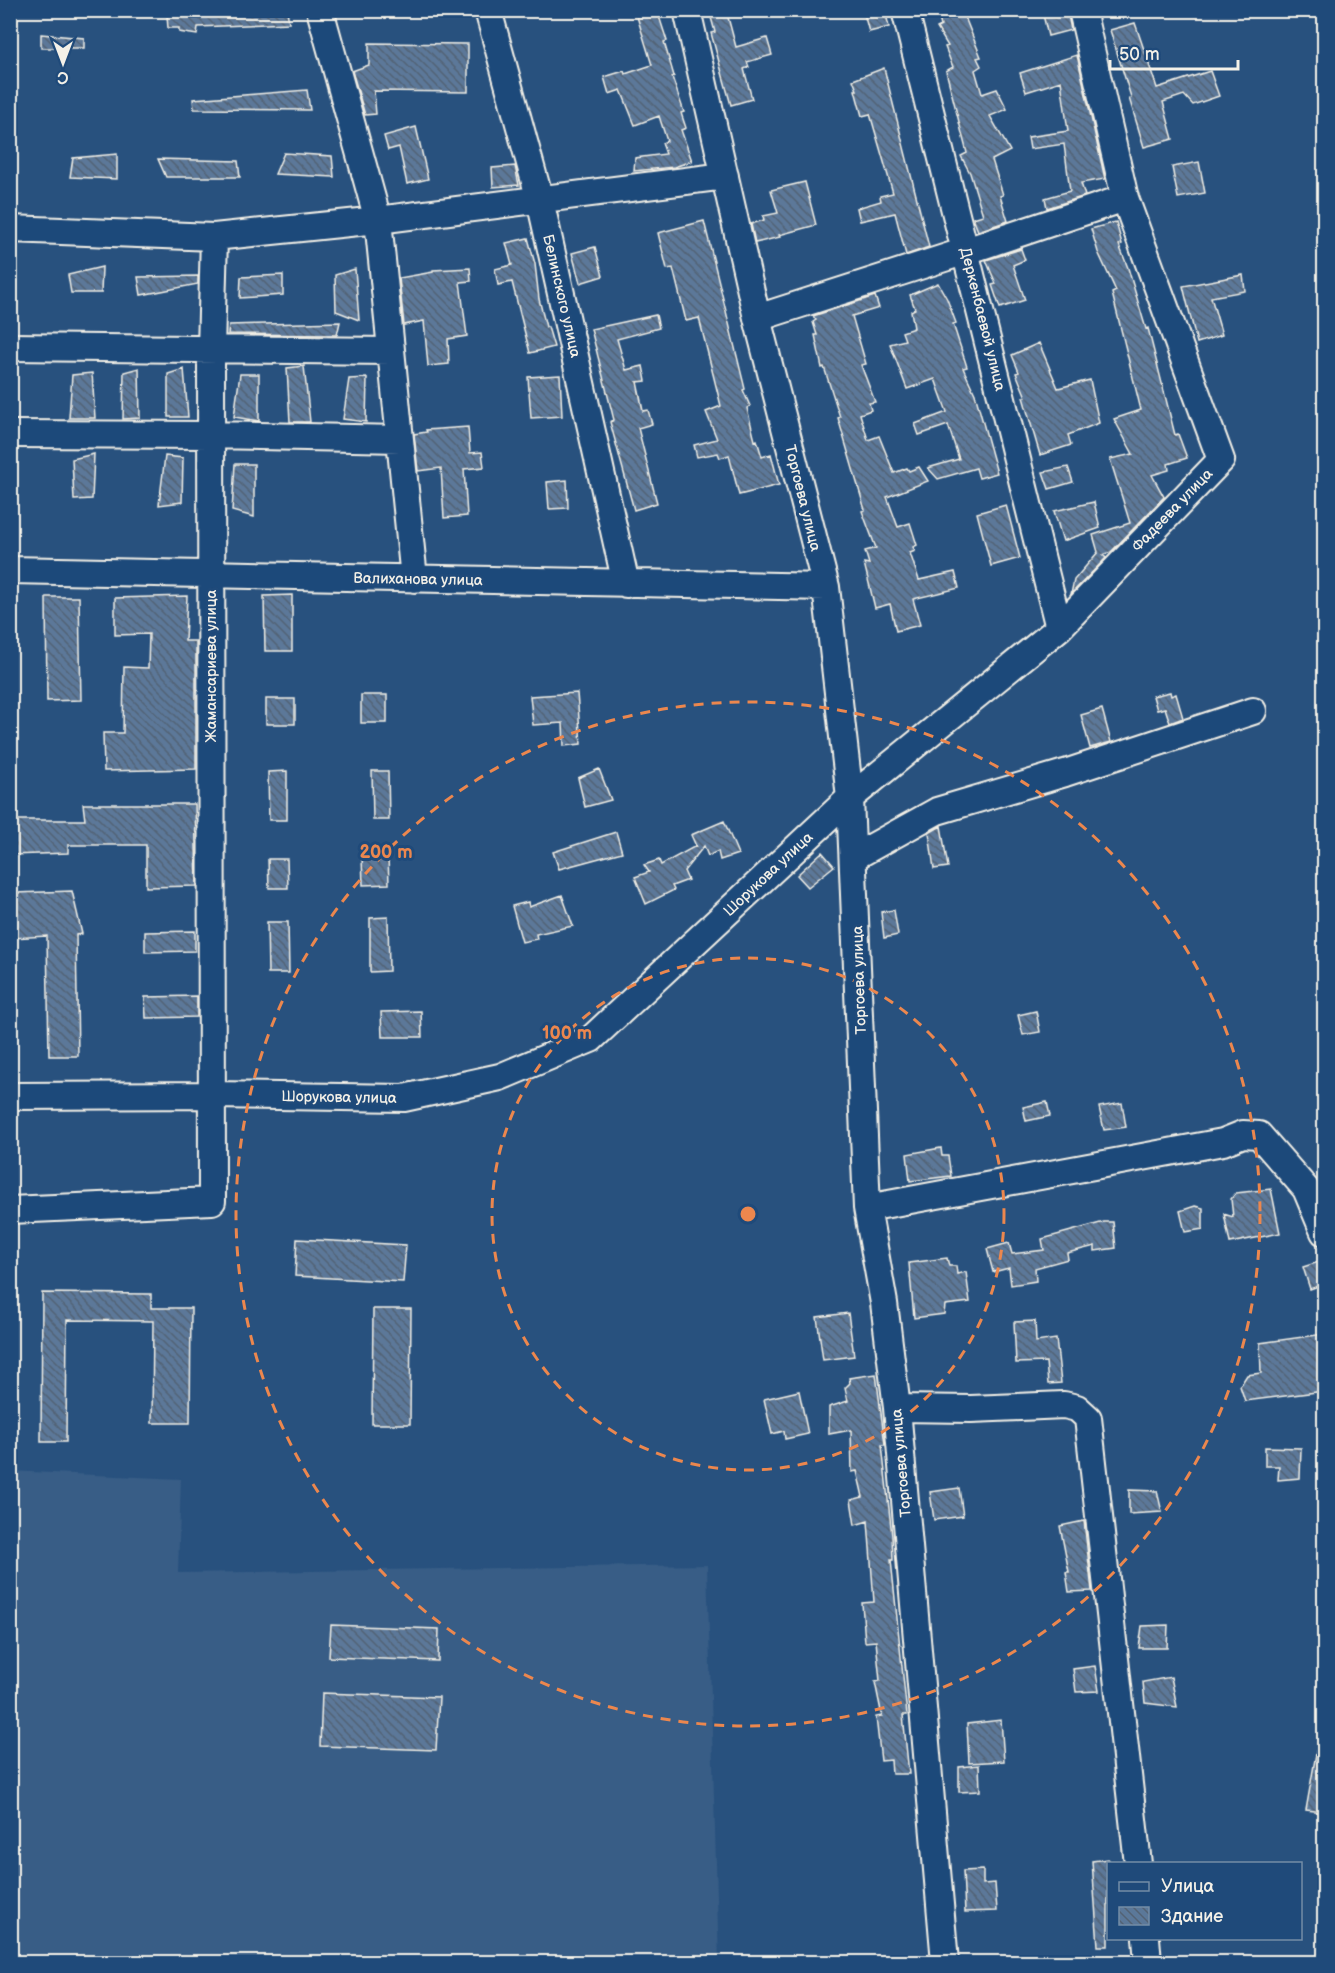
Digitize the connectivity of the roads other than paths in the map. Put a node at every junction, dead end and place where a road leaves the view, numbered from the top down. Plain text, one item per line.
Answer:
1 (320, 10) edge
2 (488, 10) edge
3 (687, 10) edge
4 (905, 10) edge
5 (1082, 10) edge
6 (725, 176) junction
7 (1125, 198) junction
8 (540, 200) junction
9 (378, 220) junction
10 (10, 229) edge
11 (214, 237) junction
12 (966, 251) junction
13 (757, 318) junction
14 (10, 347) edge
15 (211, 350) junction
16 (391, 351) junction
17 (10, 434) edge
18 (211, 435) junction
19 (400, 440) junction
20 (10, 570) edge
21 (211, 574) junction
22 (414, 579) junction
23 (626, 584) junction
24 (826, 588) junction
25 (1059, 628) junction
26 (1253, 711) dead end
27 (850, 798) junction
28 (854, 857) junction
29 (213, 1095) junction
30 (10, 1096) edge
31 (867, 1208) junction
32 (10, 1210) edge
33 (1324, 1232) edge
34 (897, 1408) junction
35 (1138, 1862) edge
36 (1146, 1940) edge
37 (945, 1962) edge
38 (1148, 1962) edge

1 - 9 street
2 - 8 street, Белинского улица
3 - 6 street, Торгоева улица
4 - 12 street, Деркенбаевой улица
5 - 7 street, Фадеева улица
6 - 8 street
6 - 13 street, Торгоева улица
7 - 12 street
7 - 25 street, Фадеева улица
8 - 9 street
8 - 23 street, Белинского улица
9 - 11 street
9 - 16 street
10 - 11 street
11 - 15 street, Жамансариева улица
12 - 13 street
12 - 25 street, Деркенбаевой улица
13 - 24 street, Торгоева улица
14 - 15 street
15 - 16 street
15 - 18 street, Жамансариева улица
16 - 19 street
17 - 18 street
18 - 19 street
18 - 21 street, Жамансариева улица
19 - 22 street
20 - 21 street, Валиханова улица
21 - 22 street, Валиханова улица
21 - 29 street, Жамансариева улица
22 - 23 street, Валиханова улица
23 - 24 street, Валиханова улица
24 - 27 street, Торгоева улица
25 - 27 street, Фадеева улица
26 - 28 street
27 - 28 street, Торгоева улица
27 - 29 street, Шорукова улица
28 - 31 street, Торгоева улица
29 - 30 street, Шорукова улица
29 - 32 street, Жамансариева улица
31 - 33 street
31 - 34 street, Торгоева улица
34 - 35 street
34 - 37 street, Торгоева улица
36 - 38 street

